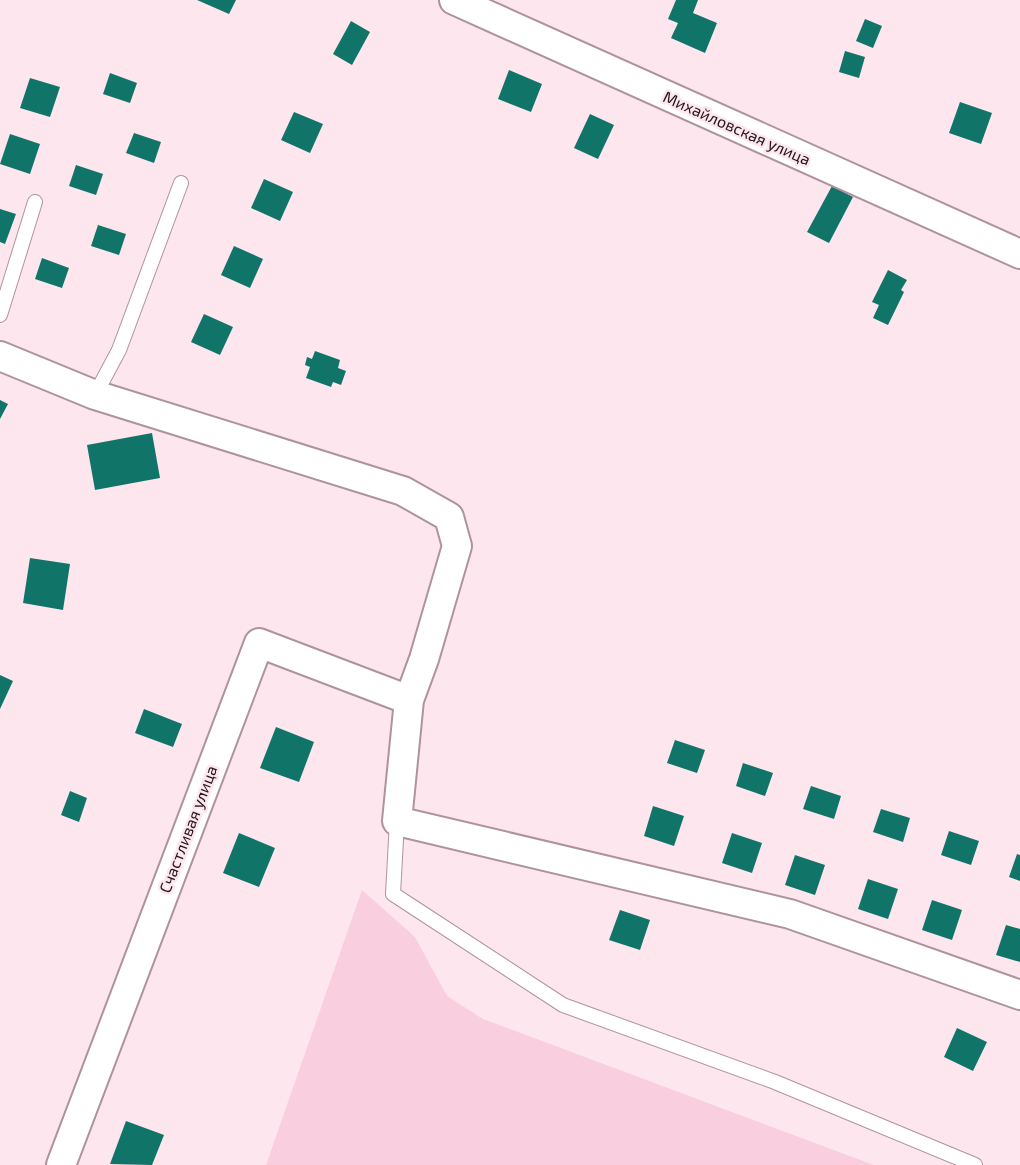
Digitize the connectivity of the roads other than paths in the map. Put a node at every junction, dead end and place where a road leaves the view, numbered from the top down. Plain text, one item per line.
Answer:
1 (454, 0) edge
2 (181, 183) dead end
3 (35, 202) dead end
4 (1020, 254) edge
5 (0, 315) edge
6 (0, 356) edge
7 (95, 395) junction
8 (409, 699) junction
9 (397, 821) junction
10 (1020, 995) edge
11 (61, 1165) edge
12 (975, 1165) edge

1 - 4 street, Михайловская улица
2 - 7 lane
3 - 5 lane
6 - 7 street
7 - 8 street
8 - 9 street
8 - 11 street, Счастливая улица
9 - 10 street
9 - 12 lane

